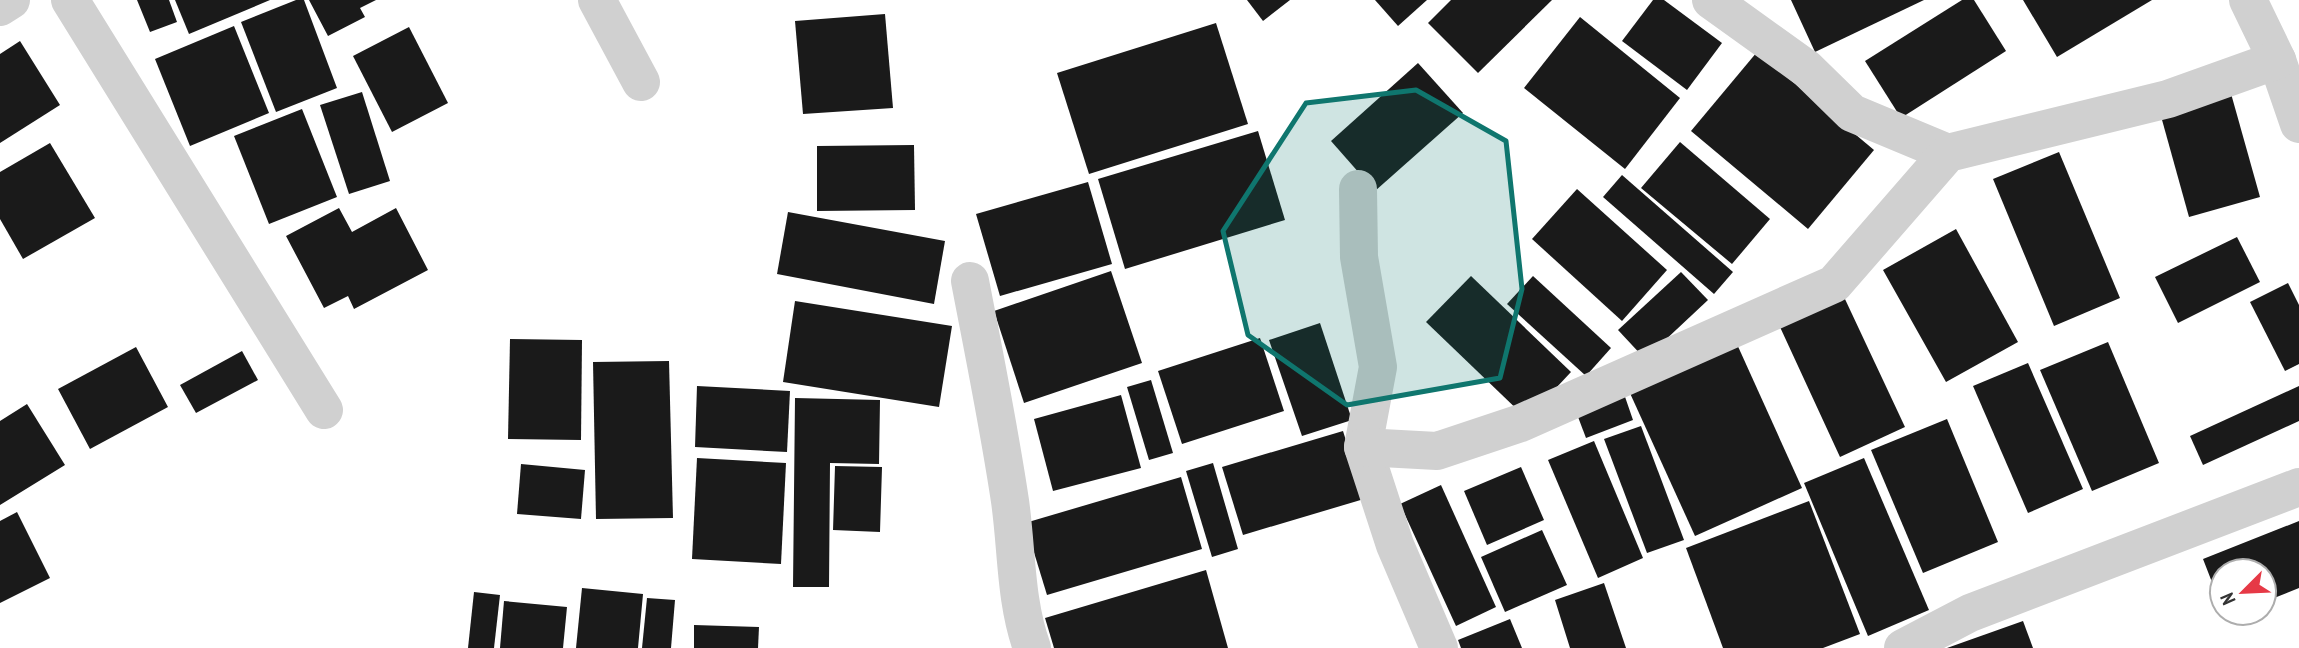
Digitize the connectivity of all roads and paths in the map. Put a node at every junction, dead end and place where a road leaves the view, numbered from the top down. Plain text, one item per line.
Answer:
1 (11, 0) edge
2 (70, 0) edge
3 (597, 0) edge
4 (1711, 0) edge
5 (2248, 0) edge
6 (0, 7) edge
7 (2277, 60) junction
8 (641, 82) dead end
9 (2299, 124) edge
10 (1948, 153) junction
11 (1358, 189) dead end
12 (970, 281) dead end
13 (324, 410) dead end
14 (1363, 447) junction
15 (2299, 487) edge
16 (1032, 648) edge
17 (1439, 648) edge
18 (1903, 648) edge

1 - 6 street
2 - 13 street
3 - 8 street
4 - 10 street
5 - 7 street
7 - 9 street
7 - 10 street
10 - 14 street
11 - 14 street
12 - 16 street
14 - 17 street
15 - 18 street

